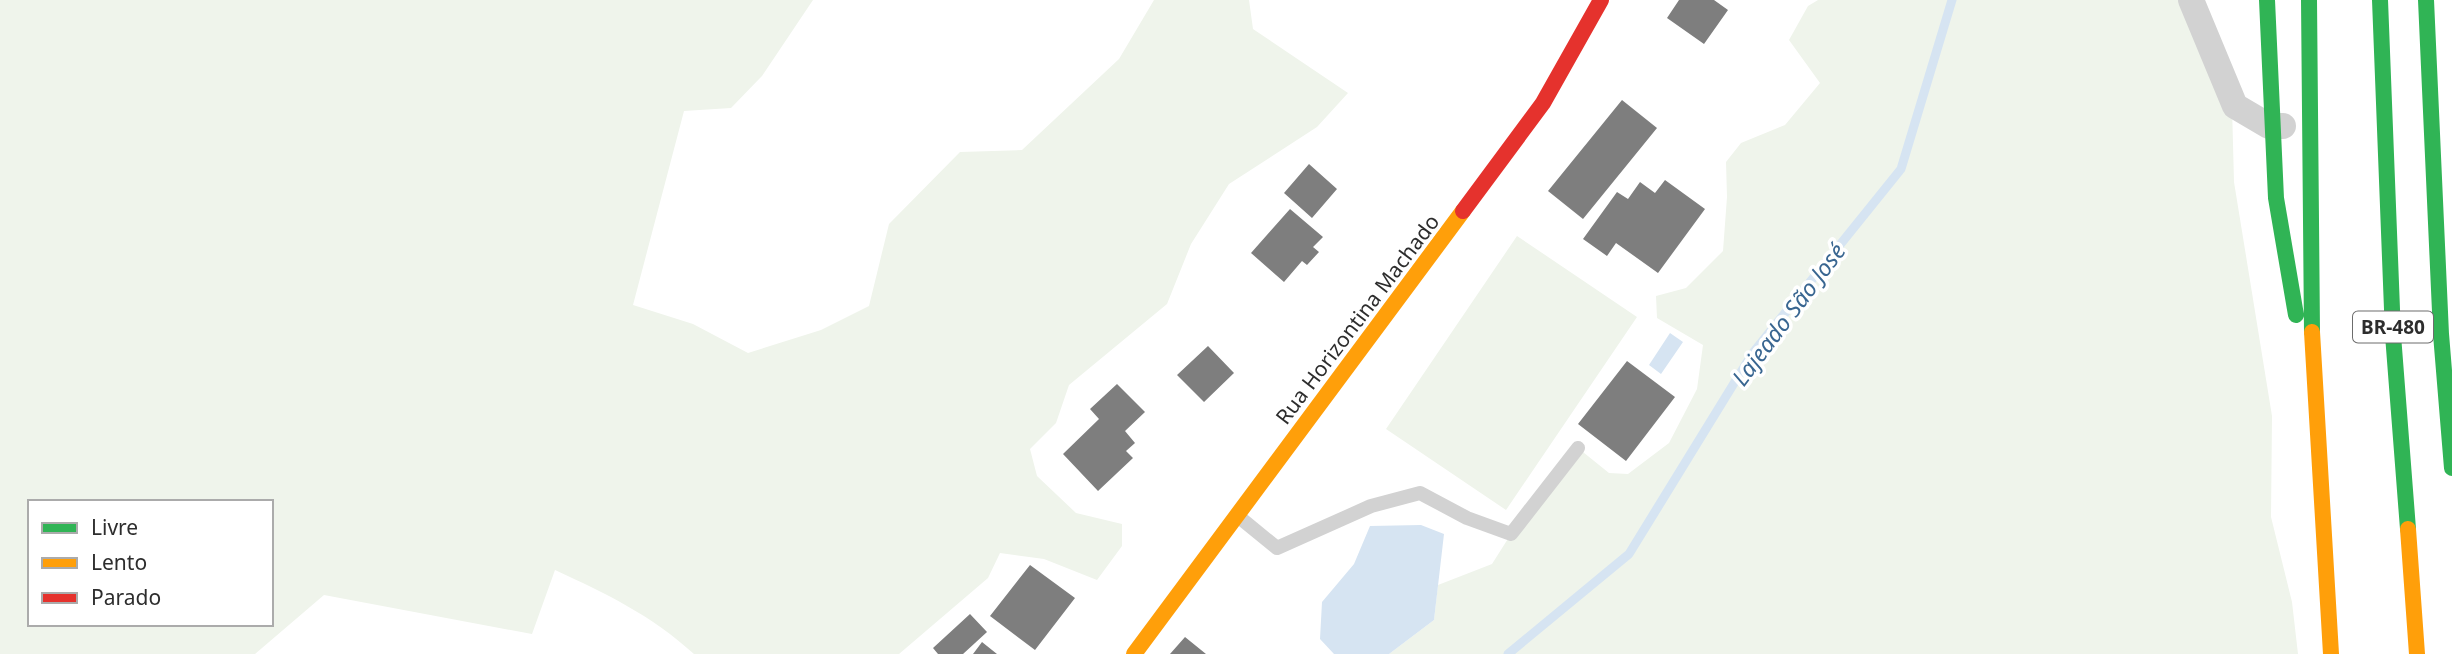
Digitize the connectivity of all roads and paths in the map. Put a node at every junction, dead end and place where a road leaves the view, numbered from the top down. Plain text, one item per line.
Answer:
1 (1601, 0) edge
2 (2191, 0) edge
3 (2267, 0) edge
4 (2309, 0) edge
5 (2381, 0) edge
6 (2426, 0) edge
7 (2269, 126) junction
8 (2309, 126) junction
9 (2314, 382) junction
10 (1578, 449) dead end
11 (2452, 468) edge
12 (1237, 515) junction
13 (1134, 654) edge
14 (2331, 654) edge
15 (2417, 654) edge

1 - 12 main road, Rua Horizontina Machado
2 - 7 street
3 - 7 main road
4 - 8 main road
5 - 15 main road, BR-480
6 - 11 main road, BR-480
7 - 8 street
7 - 9 main road
8 - 9 main road
9 - 14 main road
10 - 12 lane
12 - 13 main road, Rua Horizontina Machado

